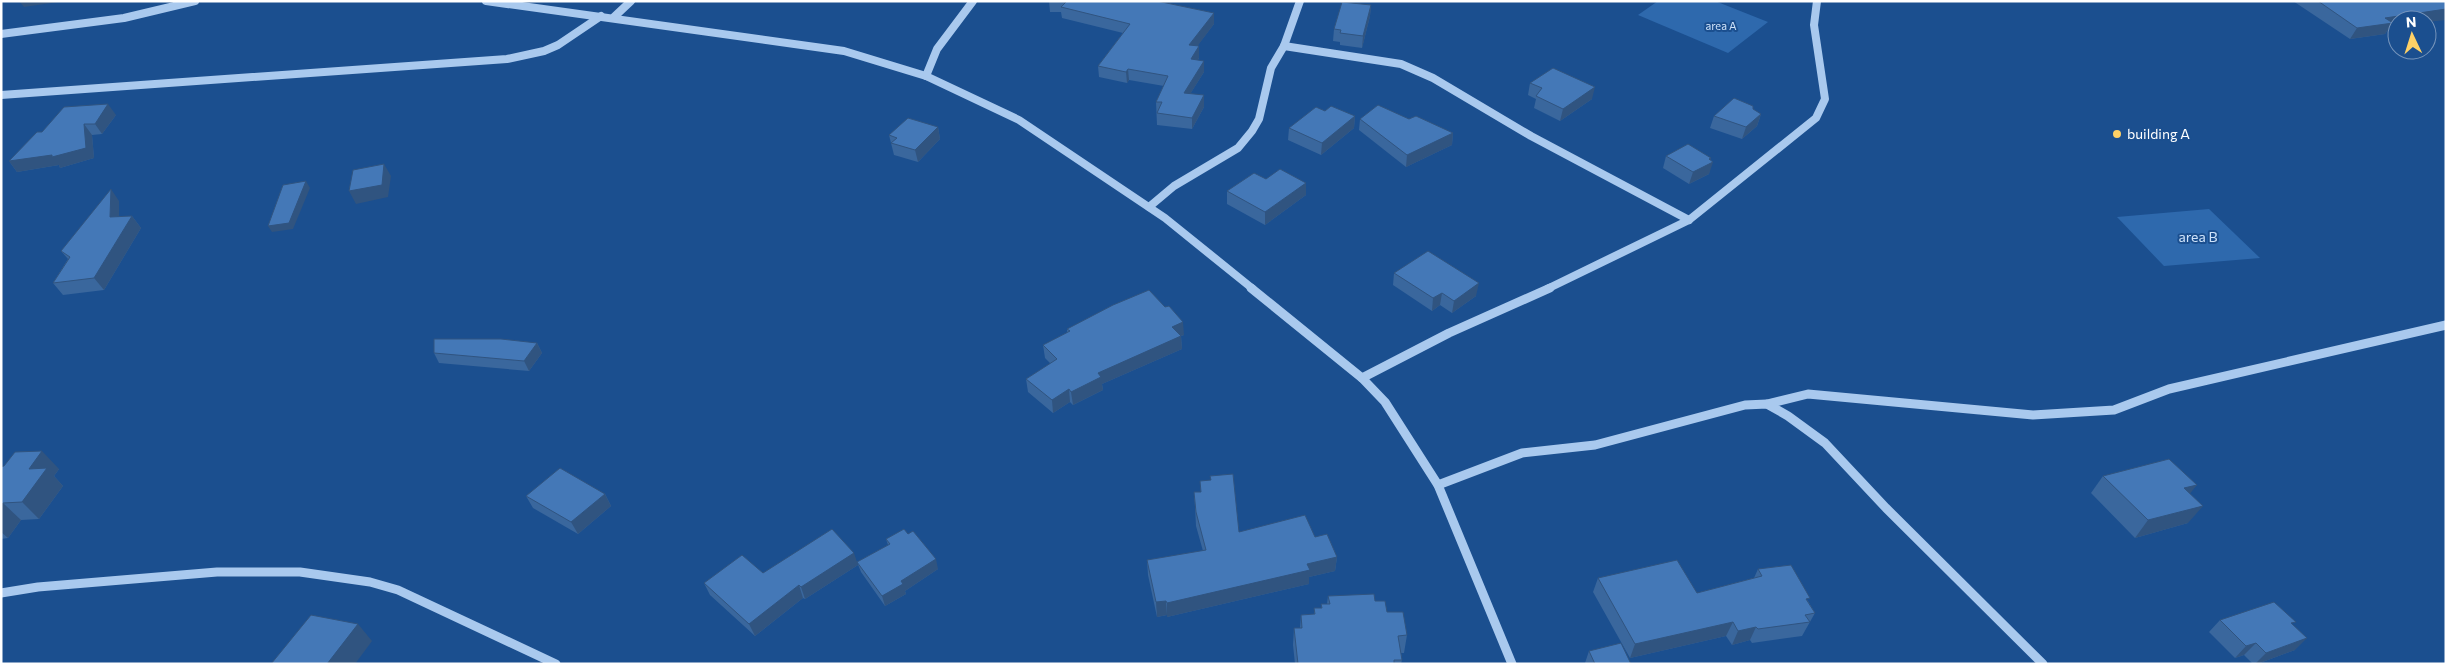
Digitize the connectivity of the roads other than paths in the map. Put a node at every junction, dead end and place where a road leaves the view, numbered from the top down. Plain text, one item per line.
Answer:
1 (195, 1) edge
2 (486, 1) edge
3 (631, 1) edge
4 (973, 1) edge
5 (1300, 1) edge
6 (1816, 1) edge
7 (601, 16) junction
8 (614, 18) junction
9 (1, 34) edge
10 (1284, 46) junction
11 (926, 76) junction
12 (1, 95) edge
13 (1149, 207) junction
14 (1689, 220) junction
15 (2446, 325) edge
16 (1362, 378) junction
17 (1767, 404) junction
18 (1438, 485) junction
19 (1, 593) edge
20 (556, 664) edge
21 (1512, 664) edge
22 (2044, 664) edge

1 - 9 street
2 - 7 street
3 - 8 street
4 - 11 street
5 - 10 street
6 - 14 street
7 - 8 street
7 - 12 street
8 - 11 street
10 - 13 street
10 - 14 street
11 - 13 street
13 - 16 street
14 - 16 street
15 - 17 street
16 - 18 street
17 - 18 street
17 - 22 street
18 - 21 street
19 - 20 street

